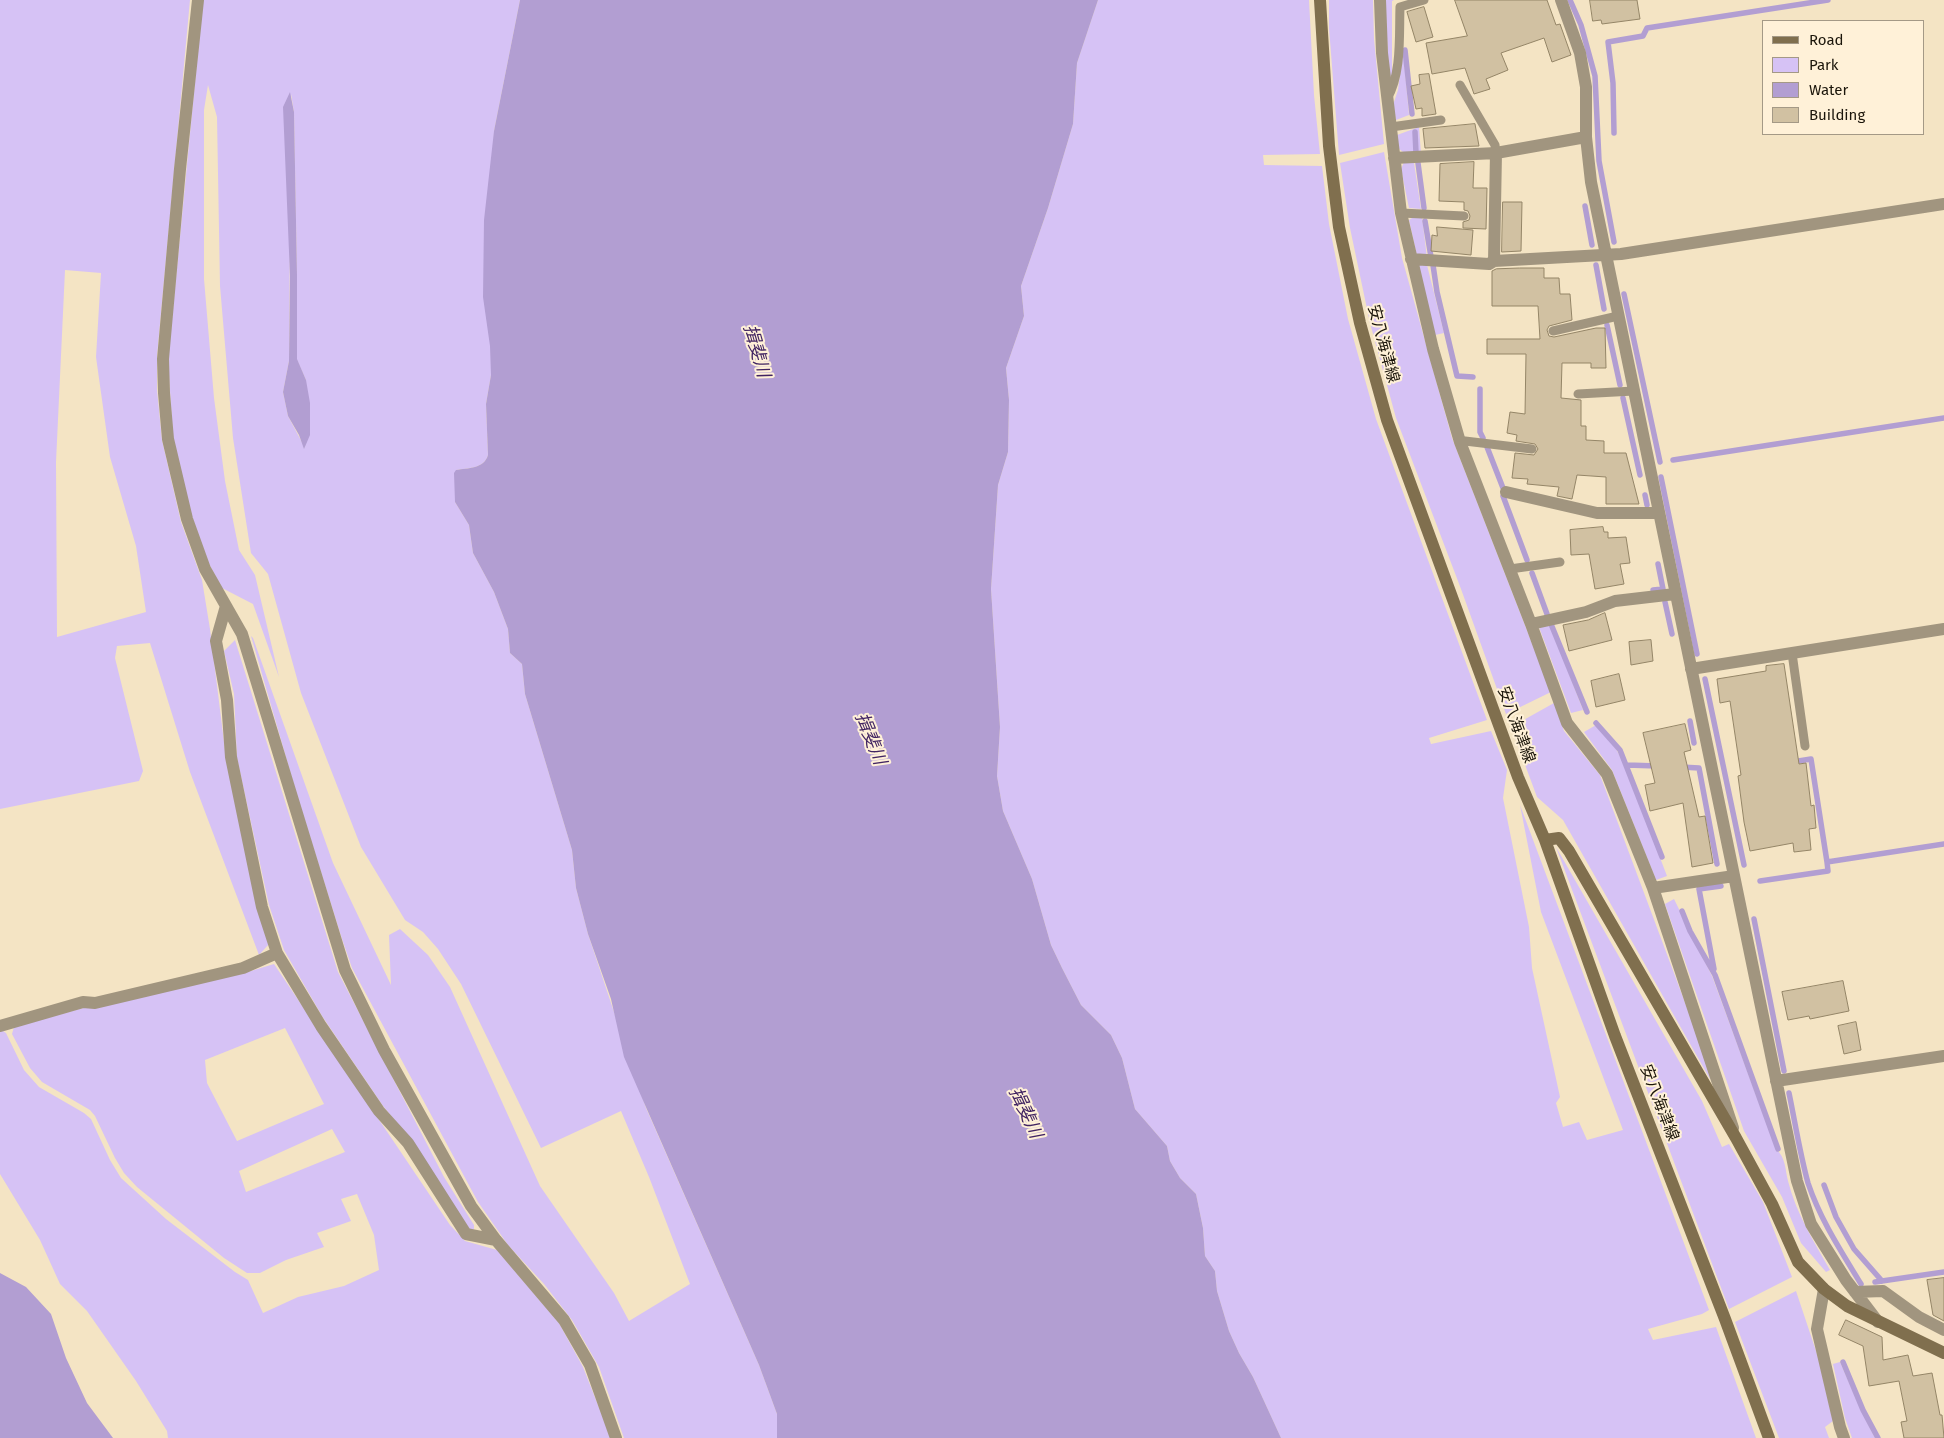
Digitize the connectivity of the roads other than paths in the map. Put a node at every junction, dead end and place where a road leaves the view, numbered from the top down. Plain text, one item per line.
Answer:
1 (198, 0) edge
2 (1320, 0) edge
3 (1380, 0) edge
4 (1424, 0) edge
5 (1562, 0) edge
6 (1460, 85) dead end
7 (1387, 99) junction
8 (1441, 120) dead end
9 (1391, 127) junction
10 (1586, 137) junction
11 (1496, 153) junction
12 (1394, 158) junction
13 (1944, 204) edge
14 (1401, 213) junction
15 (1464, 216) dead end
16 (1606, 255) junction
17 (1411, 259) junction
18 (1494, 261) junction
19 (1618, 316) junction
20 (1553, 331) dead end
21 (1634, 391) junction
22 (1578, 394) dead end
23 (1460, 442) junction
24 (1532, 449) dead end
25 (1506, 492) dead end
26 (1658, 513) junction
27 (1560, 562) dead end
28 (1510, 569) junction
29 (1675, 594) junction
30 (226, 606) junction
31 (1531, 624) junction
32 (1944, 629) edge
33 (1792, 653) junction
34 (1690, 669) junction
35 (1805, 746) dead end
36 (1545, 840) junction
37 (1734, 876) junction
38 (1653, 888) junction
39 (277, 953) junction
40 (0, 1026) edge
41 (1944, 1056) edge
42 (1776, 1081) junction
43 (1736, 1138) junction
44 (496, 1240) junction
45 (1824, 1289) junction
46 (1855, 1292) junction
47 (1879, 1323) junction
48 (1944, 1330) edge
49 (1944, 1353) edge
50 (1842, 1434) edge
51 (616, 1438) edge
52 (1769, 1438) edge

1 - 30 street
2 - 36 main road, 安八海津線
3 - 7 street
4 - 7 lane
5 - 10 street
6 - 11 lane
7 - 9 street
8 - 9 lane
9 - 12 street
10 - 11 street
10 - 16 street
11 - 12 street
11 - 18 street
12 - 14 street
13 - 16 street
14 - 15 lane
14 - 17 street
16 - 18 street
16 - 19 street
17 - 18 street
17 - 23 street
19 - 20 lane
19 - 21 street
21 - 22 lane
21 - 26 street
23 - 24 lane
23 - 28 street
25 - 26 street
26 - 29 street
27 - 28 lane
28 - 31 street
29 - 31 street
29 - 34 street
30 - 39 street
30 - 44 street
31 - 38 street
32 - 33 street
33 - 34 street
33 - 35 lane
34 - 37 street
36 - 43 main road
36 - 52 main road, 安八海津線
37 - 38 street
37 - 42 street
38 - 43 street
39 - 40 street
39 - 44 street
41 - 42 street
42 - 46 street
43 - 45 main road
44 - 51 street
45 - 47 main road
45 - 50 street
46 - 47 street
46 - 48 street
47 - 49 main road

